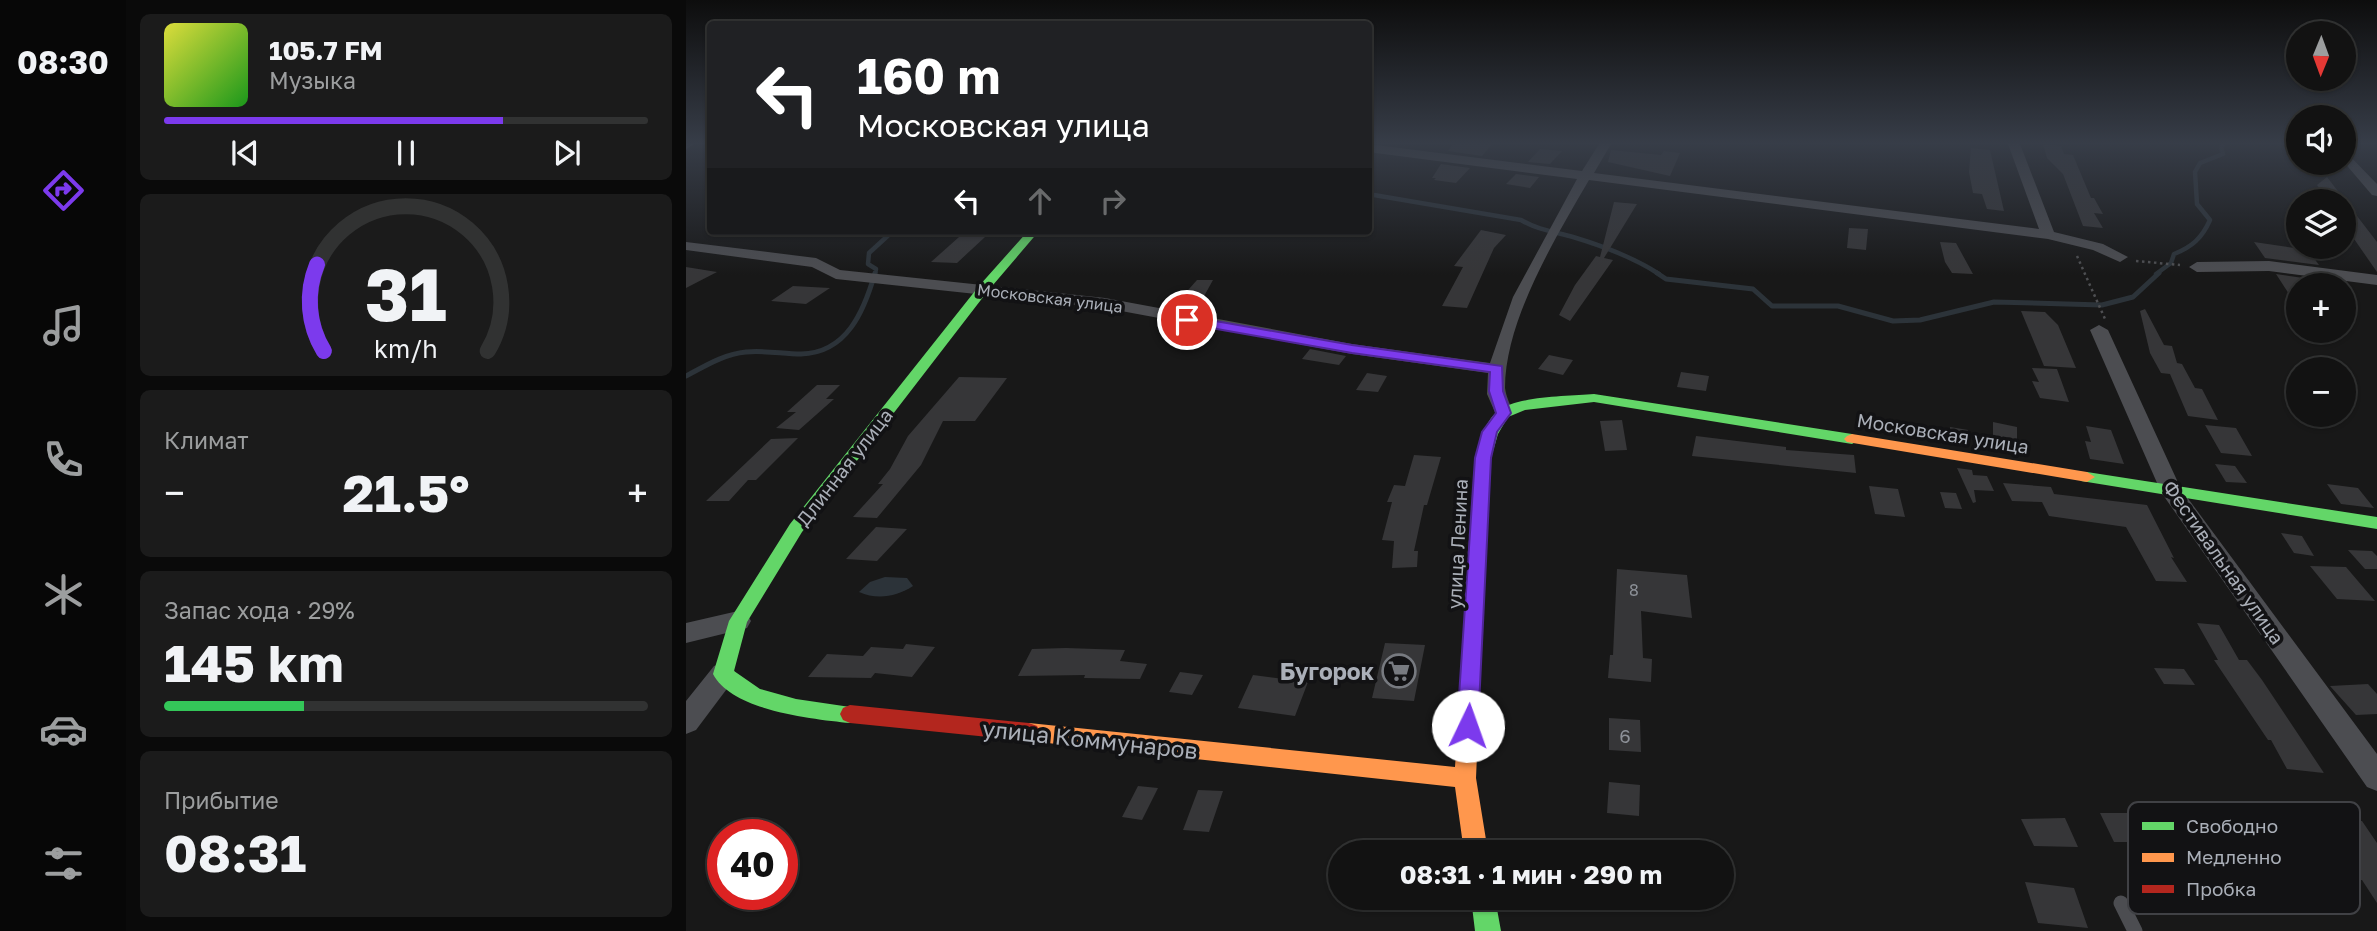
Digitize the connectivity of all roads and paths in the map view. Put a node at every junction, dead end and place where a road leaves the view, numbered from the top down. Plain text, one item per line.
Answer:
1 (1578, 187) edge
2 (1668, 187) edge
3 (2030, 187) edge
4 (1030, 235) edge
5 (2048, 235) junction
6 (2070, 242) junction
7 (686, 246) edge
8 (2120, 257) joint
9 (2197, 267) joint
10 (2377, 280) edge
11 (983, 289) junction
12 (2099, 330) joint
13 (1497, 369) junction
14 (1504, 413) junction
15 (2172, 492) junction
16 (2377, 523) edge
17 (738, 621) junction
18 (686, 633) edge
19 (723, 674) junction
20 (686, 722) edge
21 (1465, 778) junction
22 (2377, 778) edge
23 (1474, 840) edge
24 (2121, 903) dead end
25 (1485, 910) edge
26 (1488, 931) edge
27 (2135, 931) edge

1 - 13 street
2 - 5 street
3 - 5 street
4 - 11 main road, Длинная улица
5 - 6 street
6 - 8 street
6 - 12 path
7 - 11 street, Московская улица
8 - 9 path
9 - 10 street
11 - 13 street, Московская улица
11 - 17 main road, Длинная улица
12 - 15 street, Фестивальная улица
13 - 14 street
14 - 15 main road, Московская улица
14 - 21 main road, улица Ленина
15 - 16 main road, Московская улица
15 - 22 street, Фестивальная улица
17 - 18 street
17 - 19 main road, Длинная улица
19 - 20 street, Длинная улица
19 - 21 main road, улица Коммунаров
21 - 23 main road, улица Ленина
24 - 27 lane
25 - 26 main road

